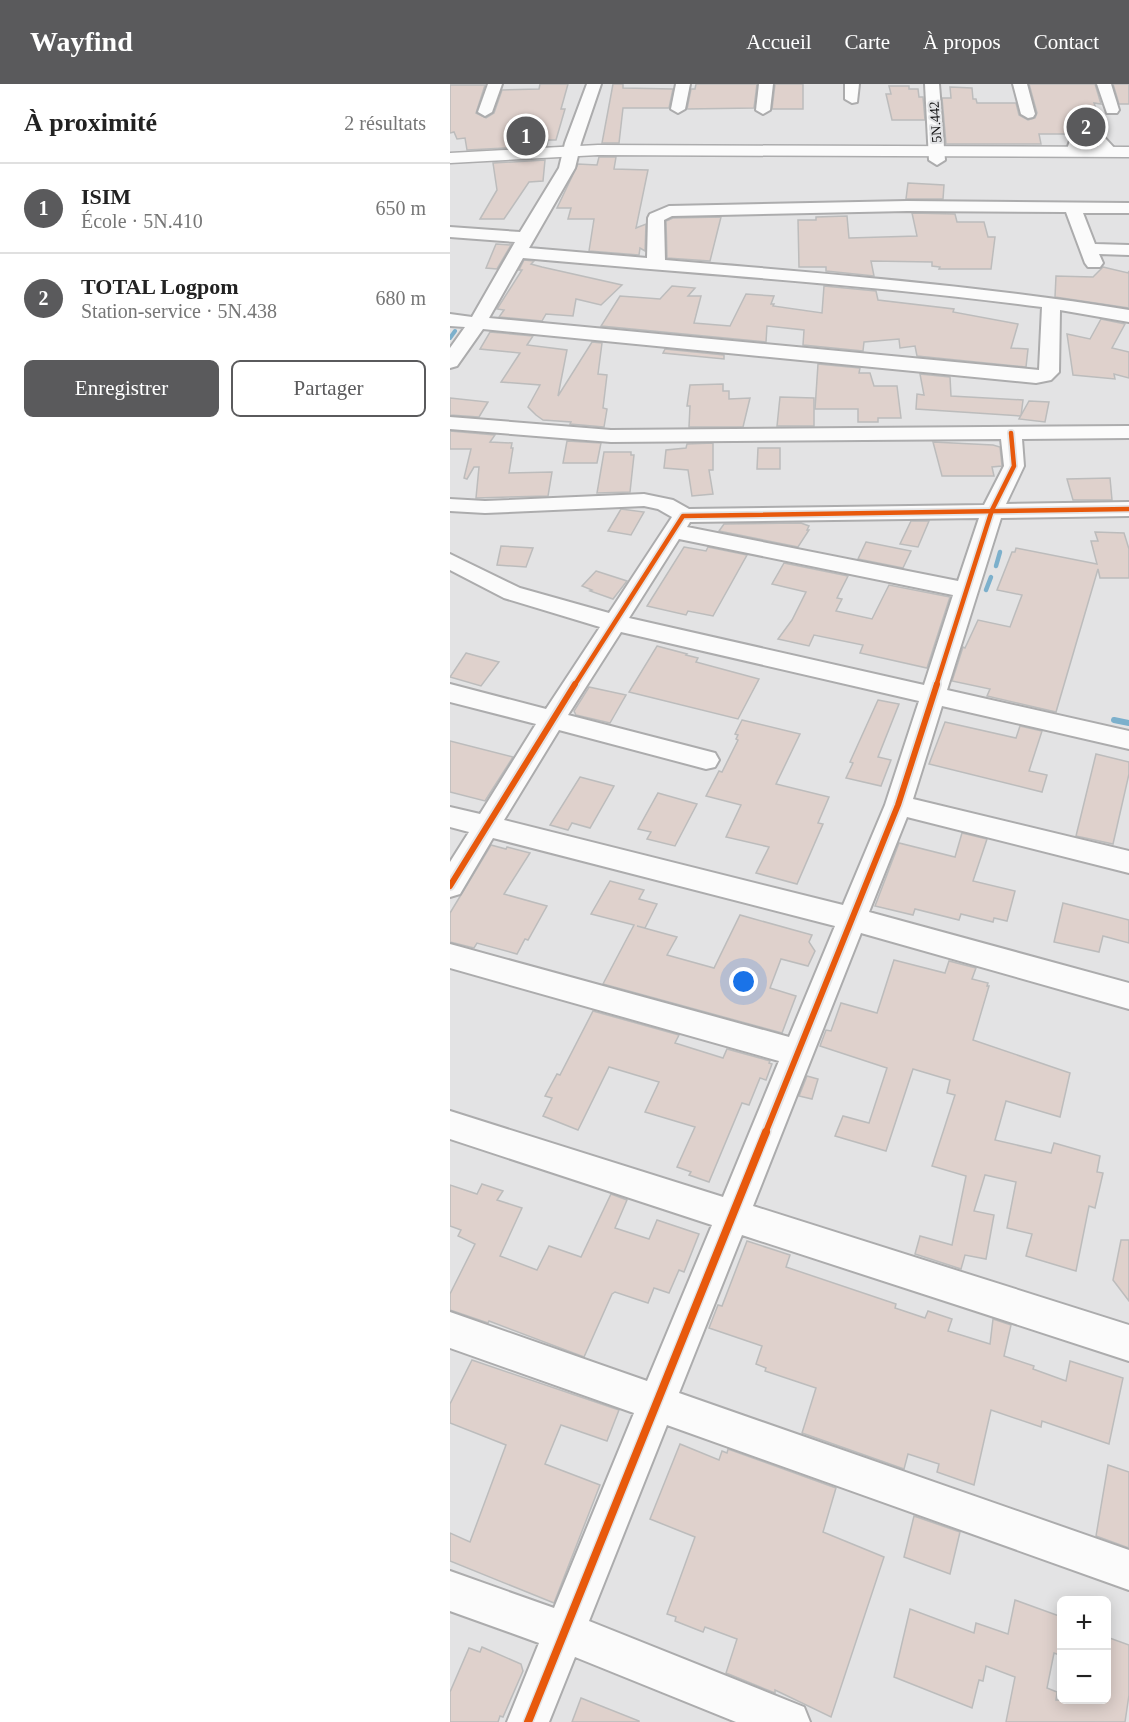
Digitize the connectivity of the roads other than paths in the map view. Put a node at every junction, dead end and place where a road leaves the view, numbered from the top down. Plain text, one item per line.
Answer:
1 (495, 84) edge
2 (594, 84) edge
3 (683, 84) edge
4 (766, 84) edge
5 (932, 84) edge
6 (1020, 84) edge
7 (1104, 84) edge
8 (678, 109) dead end
9 (763, 110) dead end
10 (1112, 110) dead end
11 (485, 112) dead end
12 (1028, 114) dead end
13 (1129, 152) edge
14 (571, 154) junction
15 (937, 155) junction
16 (450, 158) edge
17 (1129, 161) edge
18 (450, 165) edge
19 (1073, 208) junction
20 (1129, 208) edge
21 (450, 232) edge
22 (522, 245) junction
23 (1129, 250) edge
24 (656, 266) junction
25 (1051, 303) junction
26 (1129, 316) edge
27 (450, 320) edge
28 (478, 322) junction
29 (450, 362) edge
30 (450, 423) edge
31 (1129, 432) edge
32 (1011, 433) junction
33 (450, 505) edge
34 (1129, 509) edge
35 (992, 510) junction
36 (679, 524) junction
37 (450, 561) edge
38 (967, 590) junction
39 (615, 623) junction
40 (450, 693) edge
41 (933, 694) junction
42 (552, 720) junction
43 (1129, 740) edge
44 (706, 760) dead end
45 (898, 805) junction
46 (450, 817) edge
47 (487, 825) junction
48 (1129, 862) edge
49 (450, 886) edge
50 (852, 919) junction
51 (450, 956) edge
52 (1129, 996) edge
53 (798, 1053) junction
54 (450, 1125) edge
55 (733, 1214) junction
56 (450, 1330) edge
57 (1129, 1343) edge
58 (656, 1404) junction
59 (1129, 1570) edge
60 (450, 1591) edge
61 (564, 1632) junction
62 (528, 1722) edge
63 (789, 1722) edge

1 - 11 street
2 - 14 street
3 - 8 street
4 - 9 street
5 - 15 street, 5N.442
6 - 12 street
7 - 10 street
13 - 15 main road
14 - 15 main road
14 - 16 main road
14 - 18 main road
14 - 22 street
15 - 17 main road
19 - 20 street
19 - 23 street
19 - 24 street
21 - 22 street
22 - 24 street
22 - 28 street
24 - 25 street
25 - 26 street
25 - 28 street
27 - 28 street
28 - 29 street
30 - 32 street
31 - 32 street
32 - 35 street
33 - 36 street
34 - 35 street
35 - 36 street
35 - 38 street
36 - 38 street
36 - 39 street
37 - 39 street
38 - 41 street
39 - 41 street
39 - 42 street
40 - 42 street
41 - 43 street
41 - 45 street
42 - 44 street
42 - 47 street
45 - 48 street
45 - 50 street
46 - 47 street
47 - 49 street
47 - 50 street
50 - 52 street
50 - 53 street
51 - 53 street
53 - 55 street
54 - 55 street
55 - 57 street
55 - 58 street
56 - 58 street
58 - 59 street
58 - 61 street
60 - 61 street
61 - 62 street
61 - 63 street

